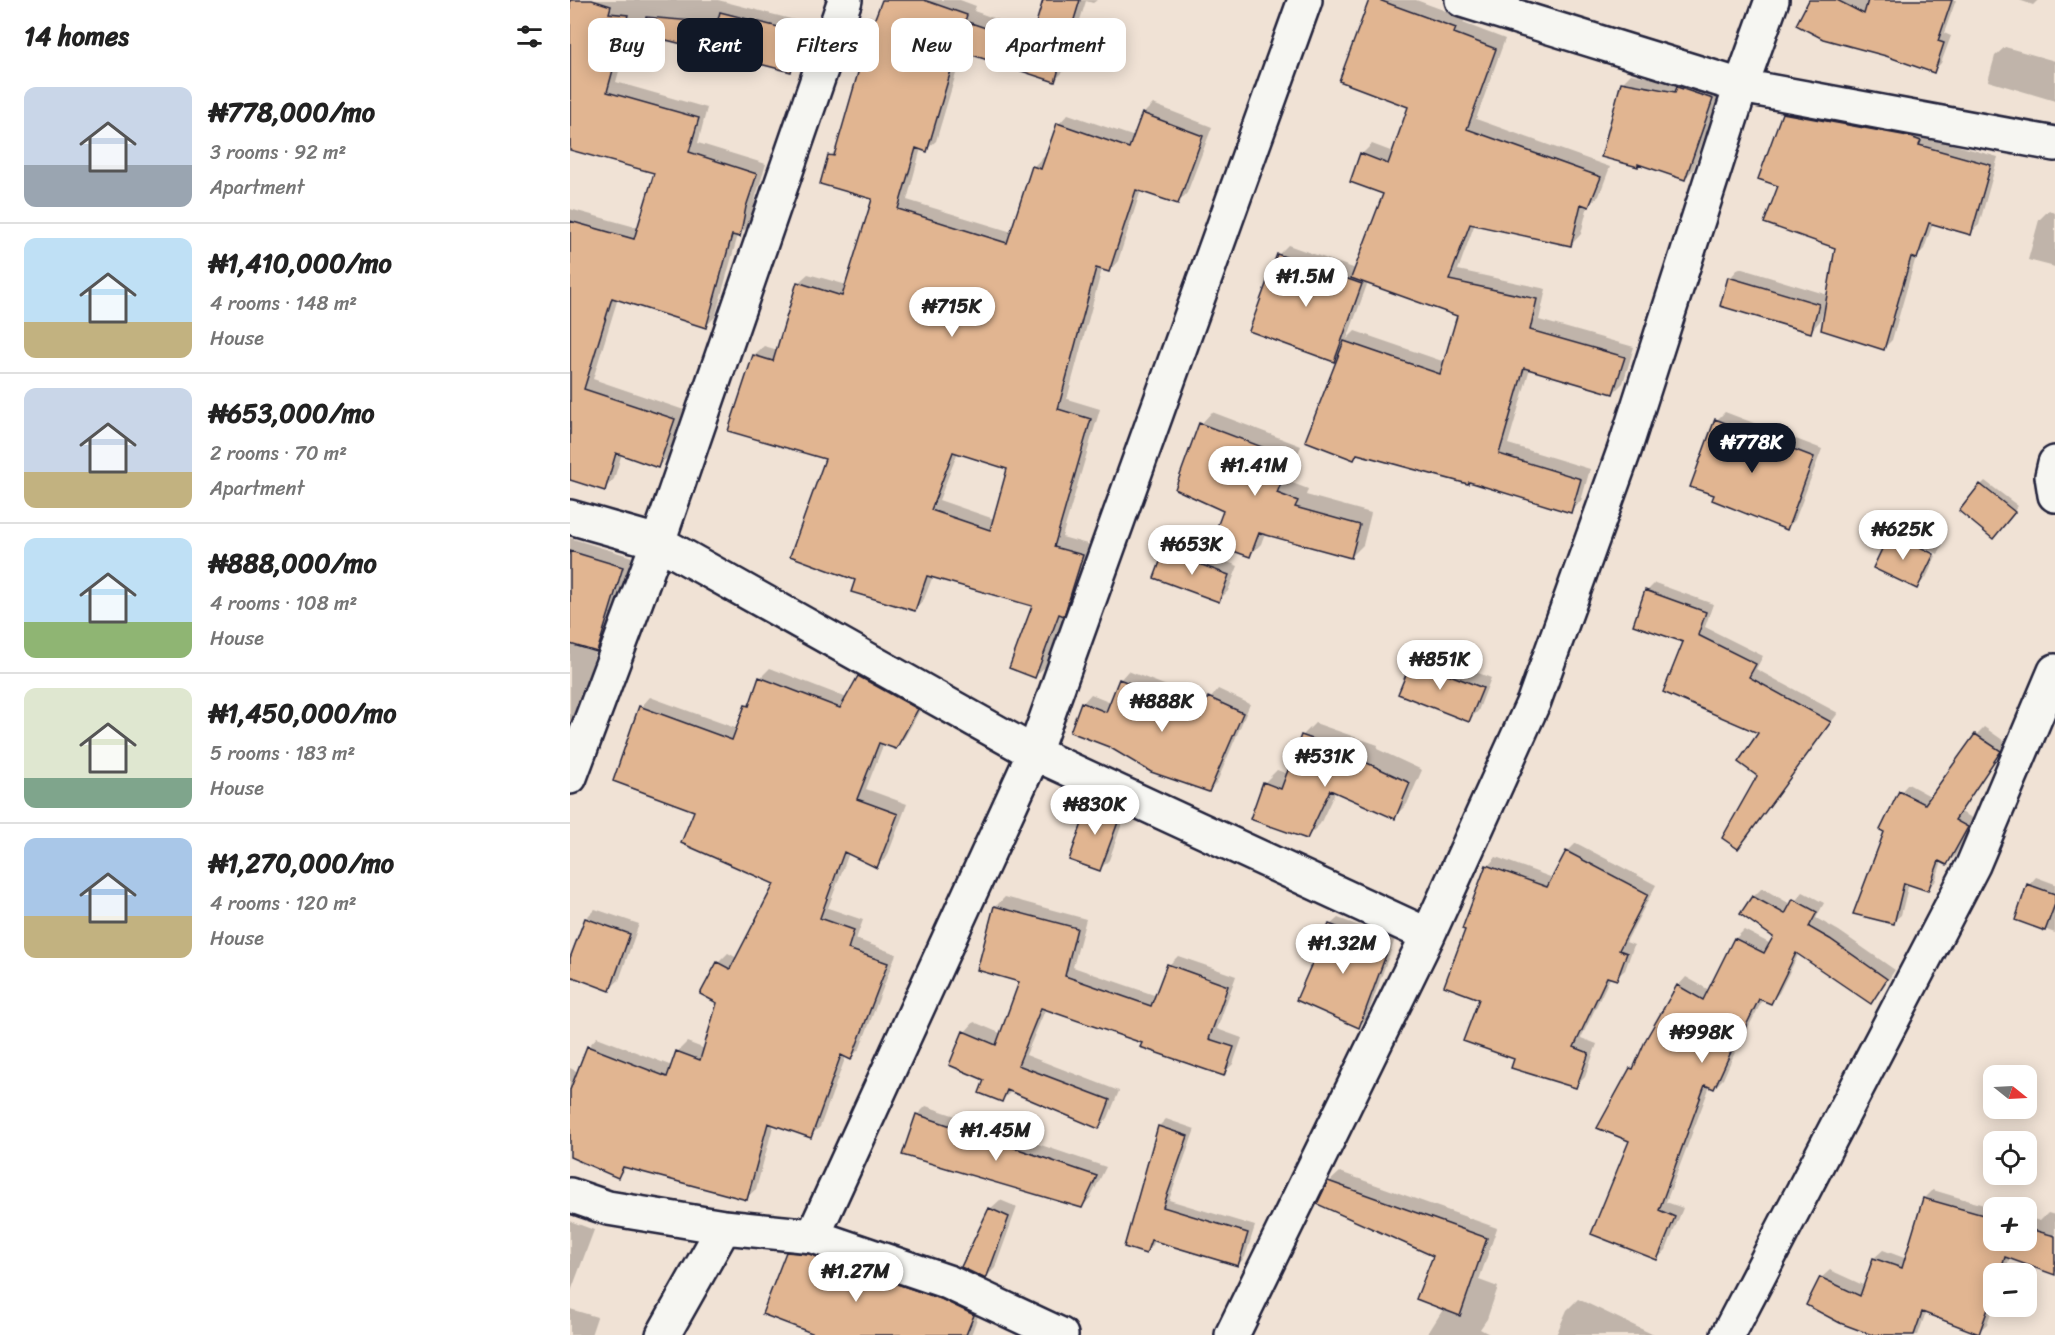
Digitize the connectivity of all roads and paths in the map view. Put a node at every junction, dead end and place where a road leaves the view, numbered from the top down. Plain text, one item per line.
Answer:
1 (846, 0) edge
2 (1305, 0) edge
3 (1462, 0) edge
4 (1772, 0) edge
5 (1741, 86) junction
6 (2055, 144) edge
7 (2055, 463) edge
8 (2055, 495) edge
9 (570, 517) edge
10 (658, 542) junction
11 (2055, 671) edge
12 (1034, 753) junction
13 (570, 777) edge
14 (1428, 935) junction
15 (570, 1195) edge
16 (724, 1227) junction
17 (813, 1236) junction
18 (663, 1335) edge
19 (1061, 1335) edge
20 (1232, 1335) edge
21 (1728, 1335) edge

1 - 10 street
2 - 12 street
3 - 5 street
4 - 5 street
5 - 6 street
5 - 14 street
7 - 8 street
9 - 10 street
10 - 12 street
10 - 13 street
11 - 21 street
12 - 14 street
12 - 17 street
14 - 20 street
15 - 16 street
16 - 17 street
16 - 18 street
17 - 19 street

